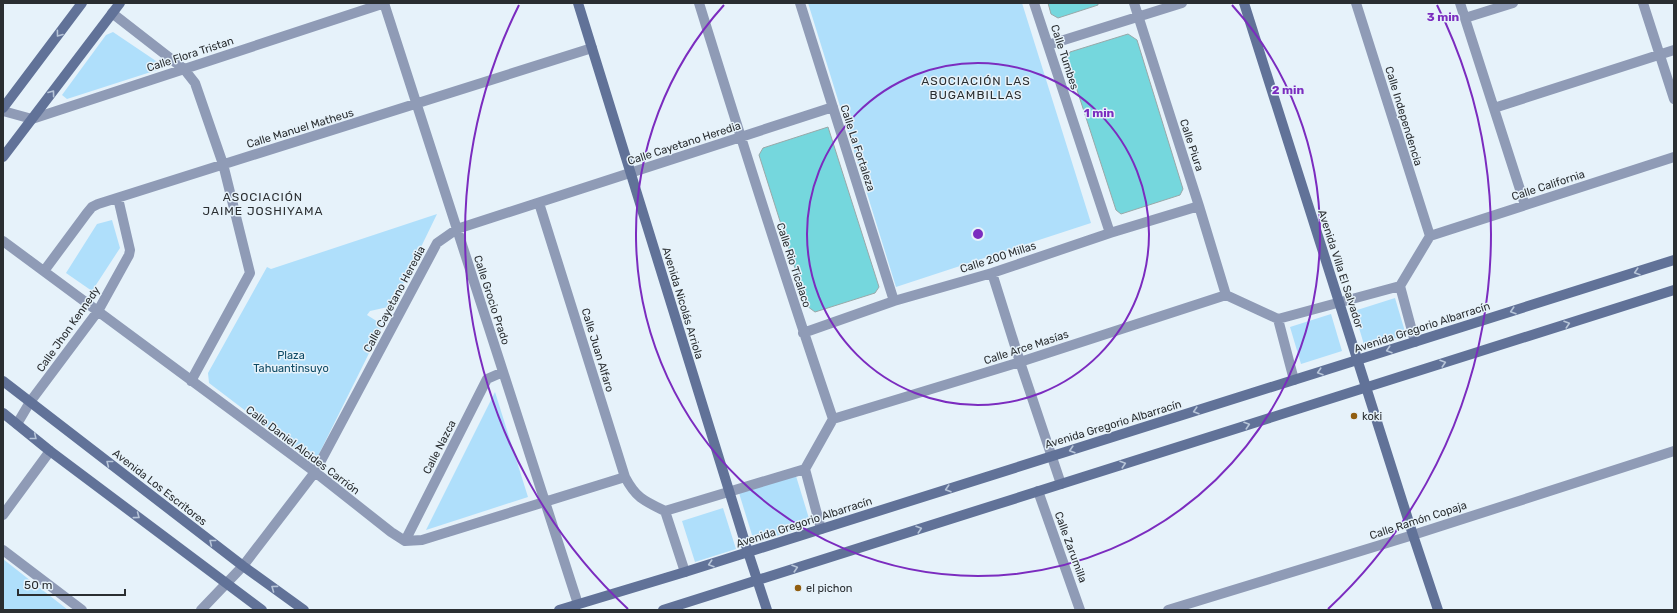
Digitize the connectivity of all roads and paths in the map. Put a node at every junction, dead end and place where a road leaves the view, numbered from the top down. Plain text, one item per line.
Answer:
1 (82, 3) edge
2 (120, 3) edge
3 (384, 3) edge
4 (578, 3) edge
5 (699, 3) edge
6 (800, 3) edge
7 (1034, 3) edge
8 (1134, 3) edge
9 (1182, 3) edge
10 (1244, 3) edge
11 (1356, 3) edge
12 (1460, 3) edge
13 (1513, 3) edge
14 (1644, 3) edge
15 (112, 14) junction
16 (1139, 17) junction
17 (1465, 18) junction
18 (1048, 45) junction
19 (592, 48) junction
20 (1674, 50) edge
21 (1660, 54) junction
22 (184, 69) junction
23 (1674, 99) edge
24 (417, 104) junction
25 (833, 108) junction
26 (1494, 108) junction
27 (3, 109) edge
28 (32, 119) junction
29 (740, 138) junction
30 (3, 157) edge
31 (1674, 157) edge
32 (223, 164) junction
33 (630, 173) junction
34 (118, 198) junction
35 (539, 203) junction
36 (1525, 205) junction
37 (1199, 206) junction
38 (457, 229) junction
39 (1110, 233) junction
40 (1430, 236) junction
41 (3, 241) edge
42 (1674, 260) edge
43 (44, 271) junction
44 (992, 273) junction
45 (1400, 286) junction
46 (1674, 290) edge
47 (1226, 295) junction
48 (894, 301) junction
49 (1339, 303) junction
50 (98, 311) junction
51 (1278, 319) junction
52 (803, 333) junction
53 (1416, 342) junction
54 (1357, 360) junction
55 (1020, 362) junction
56 (503, 372) junction
57 (1294, 380) junction
58 (3, 381) edge
59 (191, 381) junction
60 (1366, 388) junction
61 (30, 402) junction
62 (3, 413) edge
63 (833, 419) junction
64 (16, 424) junction
65 (50, 451) junction
66 (1674, 451) edge
67 (1052, 456) junction
68 (805, 469) junction
69 (315, 472) junction
70 (625, 477) junction
71 (1061, 484) junction
72 (1038, 491) junction
73 (729, 492) junction
74 (545, 502) junction
75 (664, 511) junction
76 (3, 515) edge
77 (821, 529) junction
78 (1413, 535) junction
79 (405, 541) junction
80 (3, 550) edge
81 (748, 552) junction
82 (243, 566) junction
83 (685, 572) junction
84 (758, 580) junction
85 (226, 583) junction
86 (578, 604) junction
87 (82, 610) edge
88 (201, 610) edge
89 (262, 610) edge
90 (304, 610) edge
91 (559, 610) edge
92 (662, 610) edge
93 (767, 610) edge
94 (1080, 610) edge
95 (1168, 610) edge
96 (1438, 610) edge

1 -> 27 street
2 - 15 street
3 - 22 street, Calle Flora Tristan
3 - 24 street, Calle Grocio Prado
4 - 19 street, Avenida Nicolás Arriola
5 - 29 street, Calle Rio Ticalaco
6 - 25 street, Calle La Fortaleza
7 - 18 street, Calle Tumbes
8 - 16 street, Calle Piura
9 - 16 street
10 - 49 street, Avenida Villa El Salvador
11 - 40 street, Calle Independencia
12 - 17 street
13 - 17 street
14 - 21 street
15 - 22 street
28 -> 15 street
16 - 18 street
16 - 37 street, Calle Piura
17 - 26 street
18 - 39 street, Calle Tumbes
19 - 24 street, Calle Manuel Matheus
19 - 33 street, Avenida Nicolás Arriola
20 - 21 street
21 - 23 street
21 - 26 street
22 - 28 street, Calle Flora Tristan
22 - 32 street
24 - 32 street, Calle Manuel Matheus
24 - 38 street, Calle Grocio Prado
25 - 29 street, Calle Cayetano Heredia
25 - 48 street, Calle La Fortaleza
26 - 36 street
27 - 28 street
28 - 30 street
29 - 33 street, Calle Cayetano Heredia
29 - 52 street, Calle Rio Ticalaco
31 - 36 street, Calle California
32 - 34 street, Calle Manuel Matheus
32 - 59 street
33 - 35 street, Calle Cayetano Heredia
33 - 73 street, Avenida Nicolás Arriola
34 - 43 street, Calle Manuel Matheus
34 - 50 street, Calle Jhon Kennedy
35 - 38 street, Calle Cayetano Heredia
35 - 70 street, Calle Juan Alfaro
36 - 40 street, Calle California
37 - 39 street, Calle 200 Millas
37 - 47 street, Calle Piura
38 - 56 street, Calle Grocio Prado
38 - 69 street, Calle Cayetano Heredia
39 - 44 street, Calle 200 Millas
40 - 45 street
41 - 43 street, Calle Daniel Alcides Carrión
42 -> 53 street, Avenida Gregorio Albarracín
43 - 50 street, Calle Daniel Alcides Carrión
44 - 48 street, Calle 200 Millas
44 - 55 street
45 - 49 street
45 - 53 street
60 -> 46 street
47 - 51 street
47 - 55 street, Calle Arce Masías
48 - 52 street, Calle 200 Millas
49 - 51 street
49 - 54 street, Avenida Villa El Salvador
50 - 59 street, Calle Daniel Alcides Carrión
50 - 61 street, Calle Jhon Kennedy
51 - 57 street
52 - 63 street, Calle Rio Ticalaco
53 -> 54 street, Avenida Gregorio Albarracín
54 -> 57 street, Avenida Gregorio Albarracín
54 - 60 street, Avenida Villa El Salvador
55 - 63 street, Calle Arce Masías
55 - 67 street
56 - 74 street, Calle Grocio Prado
56 - 79 street, Calle Nazca
57 -> 67 street, Avenida Gregorio Albarracín
58 - 61 street, Avenida Los Escritores
59 - 69 street, Calle Daniel Alcides Carrión
71 -> 60 street
60 - 78 street, Avenida Villa El Salvador
61 - 64 street, Calle Jhon Kennedy
82 -> 61 street, Avenida Los Escritores
62 - 64 street
63 - 68 street
64 -> 65 street
65 - 76 street
65 -> 85 street
66 - 78 street, Calle Ramón Copaja
67 - 71 street
67 -> 77 street, Avenida Gregorio Albarracín
68 - 73 street
68 - 77 street
69 - 79 street, Calle Daniel Alcides Carrión
69 - 82 street, Calle Cayetano Heredia
70 - 74 street
70 - 75 street, Calle Juan Alfaro
71 - 72 street
84 -> 72 street
72 - 94 street, Calle Zarumilla
73 - 75 street
73 - 81 street, Avenida Nicolás Arriola
74 - 79 street
74 - 86 street, Calle Grocio Prado
75 - 83 street
77 - 81 street, Avenida Gregorio Albarracín
78 - 95 street, Calle Ramón Copaja
78 - 96 street, Avenida Villa El Salvador
80 - 87 street
81 -> 83 street, Avenida Gregorio Albarracín
81 - 84 street, Avenida Nicolás Arriola
82 - 85 street, Calle Cayetano Heredia
90 -> 82 street, Avenida Los Escritores
83 - 86 street, Avenida Gregorio Albarracín
84 - 92 street
84 - 93 street, Avenida Nicolás Arriola
85 - 88 street, Calle Cayetano Heredia
85 - 89 street
86 - 91 street, Avenida Gregorio Albarracín

